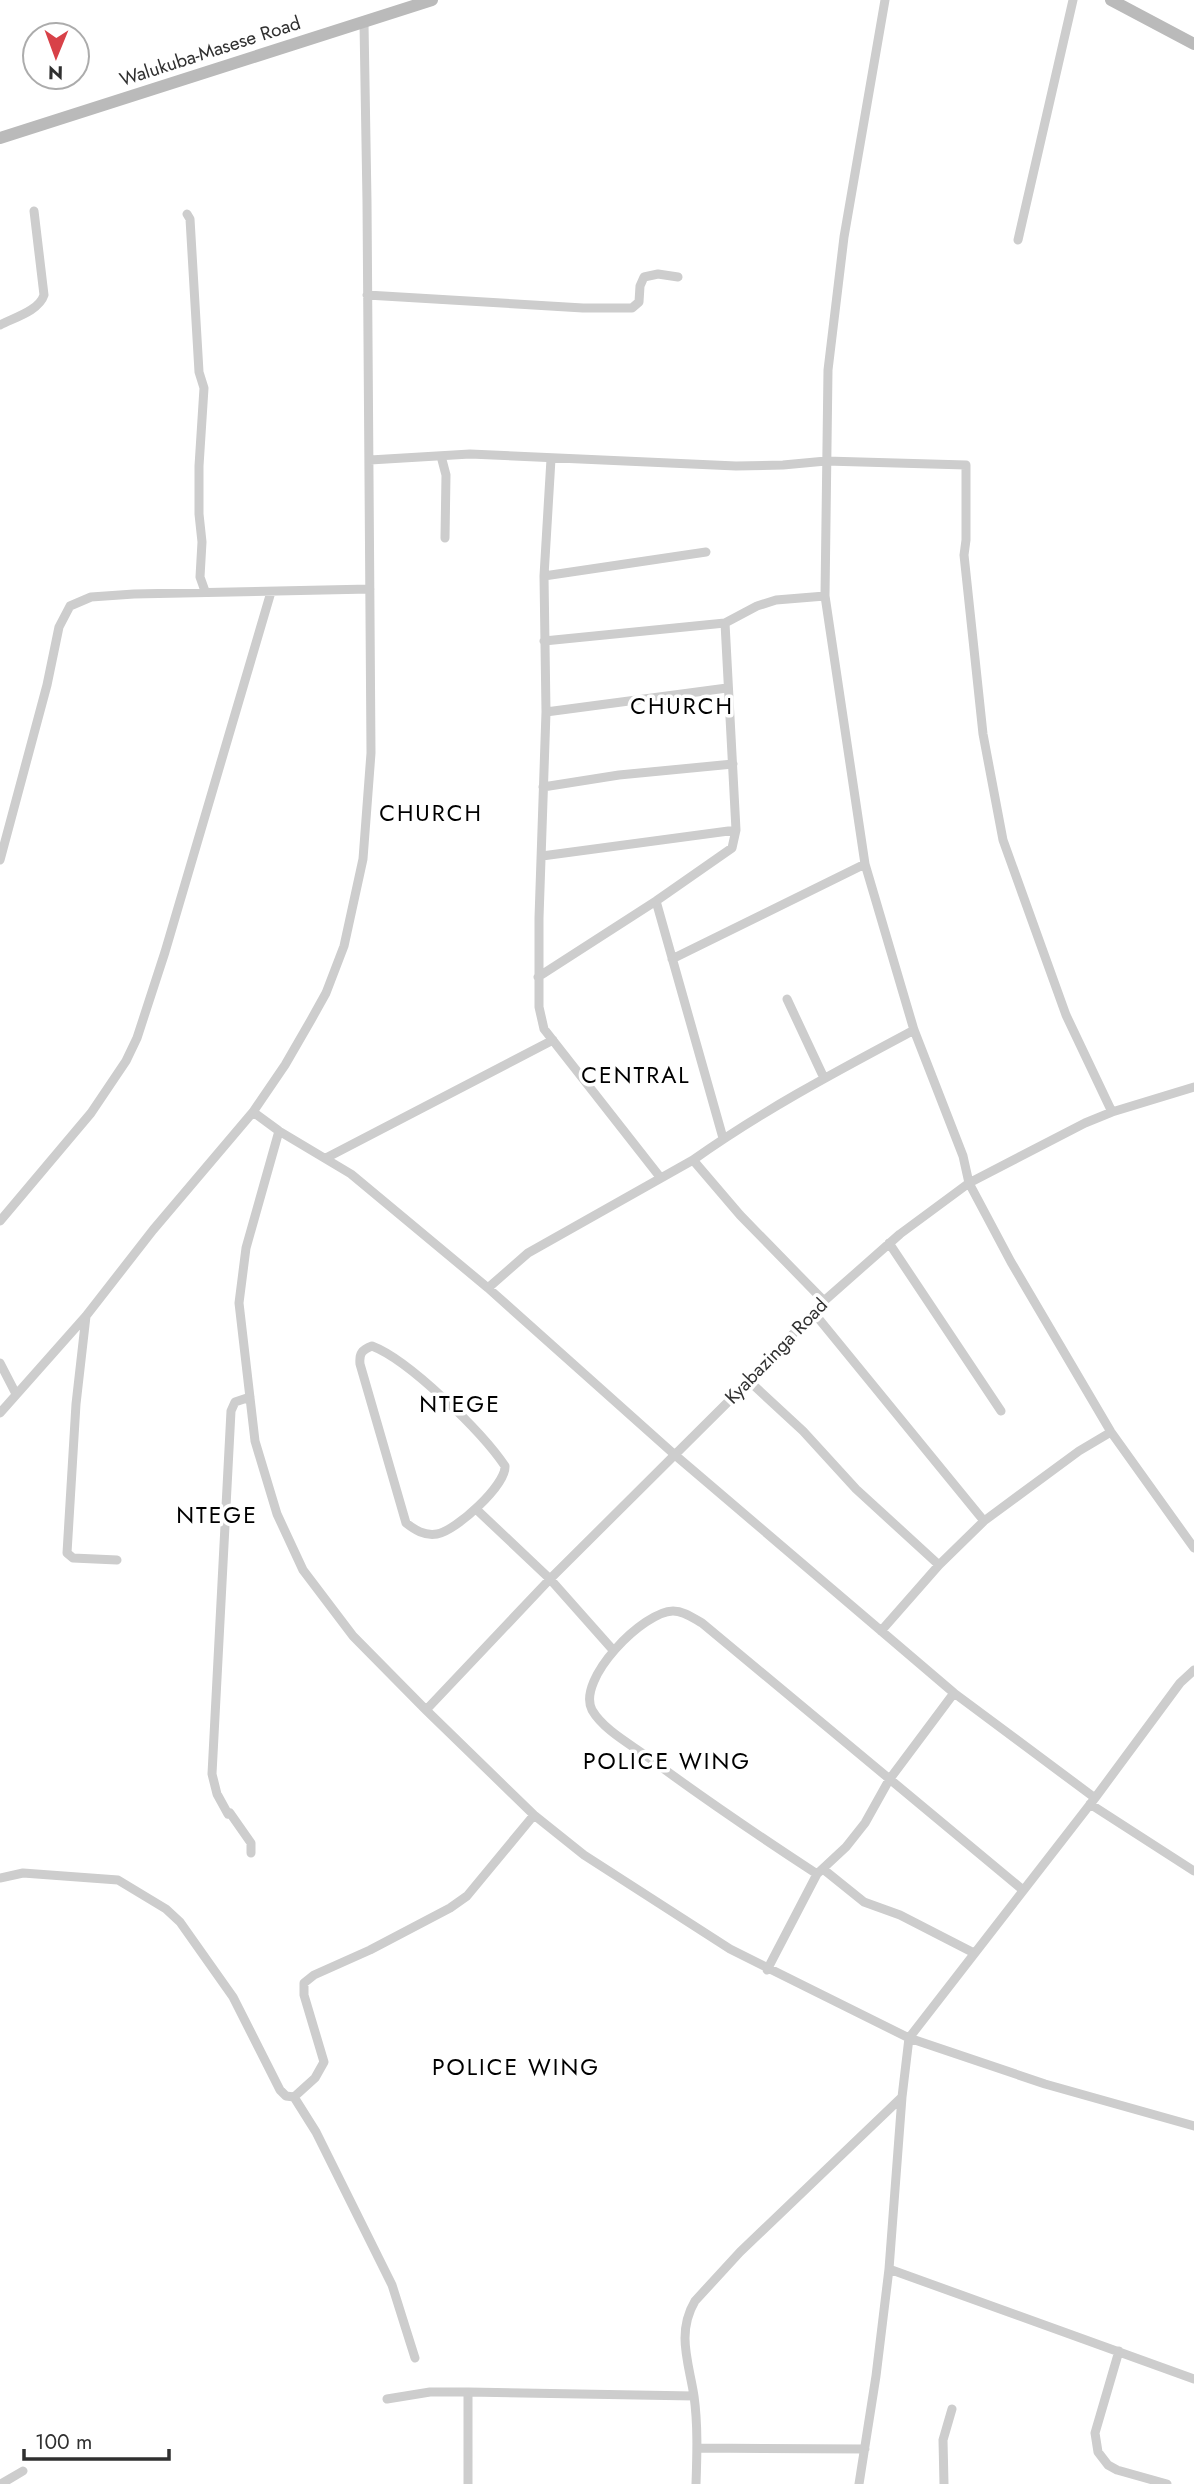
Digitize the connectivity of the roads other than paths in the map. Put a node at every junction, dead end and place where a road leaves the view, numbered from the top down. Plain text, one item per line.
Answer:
1 (432, 0) edge
2 (885, 0) edge
3 (1073, 0) edge
4 (1111, 0) edge
5 (364, 23) junction
6 (1194, 44) edge
7 (0, 138) edge
8 (34, 211) dead end
9 (187, 214) dead end
10 (1018, 240) dead end
11 (677, 277) dead end
12 (367, 295) junction
13 (0, 325) edge
14 (441, 456) junction
15 (551, 459) junction
16 (370, 460) junction
17 (826, 461) junction
18 (445, 538) dead end
19 (706, 552) dead end
20 (544, 576) junction
21 (370, 589) junction
22 (205, 591) junction
23 (271, 592) junction
24 (825, 596) junction
25 (725, 623) junction
26 (544, 641) junction
27 (727, 688) junction
28 (546, 712) junction
29 (733, 764) junction
30 (543, 787) junction
31 (736, 830) junction
32 (542, 856) junction
33 (0, 860) edge
34 (865, 864) junction
35 (656, 901) junction
36 (672, 959) junction
37 (538, 977) junction
38 (787, 999) dead end
39 (914, 1030) junction
40 (553, 1040) junction
41 (824, 1078) junction
42 (1194, 1087) edge
43 (253, 1112) junction
44 (1112, 1112) junction
45 (279, 1131) junction
46 (723, 1138) junction
47 (326, 1158) junction
48 (692, 1160) junction
49 (660, 1177) junction
50 (969, 1183) junction
51 (0, 1221) edge
52 (889, 1243) junction
53 (488, 1288) junction
54 (824, 1301) junction
55 (814, 1313) junction
56 (86, 1316) junction
57 (0, 1363) edge
58 (748, 1381) junction
59 (16, 1394) junction
60 (250, 1397) junction
61 (1001, 1411) dead end
62 (0, 1413) edge
63 (1111, 1432) junction
64 (675, 1455) junction
65 (475, 1509) junction
66 (984, 1521) junction
67 (1194, 1548) edge
68 (117, 1560) dead end
69 (939, 1565) junction
70 (550, 1579) junction
71 (881, 1631) junction
72 (613, 1650) junction
73 (1194, 1670) edge
74 (954, 1693) junction
75 (426, 1710) junction
76 (889, 1780) junction
77 (1092, 1801) junction
78 (534, 1815) junction
79 (251, 1853) dead end
80 (820, 1871) junction
81 (1194, 1871) edge
82 (0, 1878) edge
83 (1023, 1890) junction
84 (974, 1953) junction
85 (767, 1970) junction
86 (909, 2038) junction
87 (294, 2097) junction
88 (902, 2097) junction
89 (1194, 2126) edge
90 (889, 2269) junction
91 (1119, 2351) junction
92 (415, 2358) dead end
93 (1194, 2379) edge
94 (468, 2392) junction
95 (694, 2396) junction
96 (387, 2399) dead end
97 (952, 2409) dead end
98 (697, 2448) junction
99 (865, 2449) junction
100 (23, 2471) dead end
101 (1155, 2482) edge
102 (1, 2484) edge
103 (468, 2484) edge
104 (696, 2484) edge
105 (859, 2484) edge
106 (944, 2484) edge
107 (1167, 2484) edge

1 - 5 street, Walukuba-Masese Road
2 - 17 street
3 - 10 street
4 - 6 street
5 - 7 street, Walukuba-Masese Road
5 - 12 street
8 - 13 street
9 - 22 street
11 - 12 street
12 - 16 street
14 - 15 street
14 - 16 street
14 - 18 street
15 - 17 street
15 - 20 street
16 - 21 street
17 - 24 street
17 - 44 street
19 - 20 street
20 - 26 street
21 - 23 street
21 - 43 street
22 - 23 street
22 - 33 street
23 - 51 street
24 - 25 street
24 - 34 street
25 - 26 street
25 - 27 street
26 - 28 street
27 - 28 street
27 - 29 street
28 - 30 street
29 - 30 street
29 - 31 street
30 - 32 street
31 - 32 street
31 - 35 street
32 - 37 street
34 - 36 street
34 - 39 street
35 - 36 street
35 - 37 street
36 - 46 street
37 - 40 street
38 - 41 street
39 - 41 street
39 - 50 street
40 - 47 street
40 - 49 street
41 - 46 street
42 - 44 street, Kyabazinga Road
43 - 45 street
43 - 56 street
44 - 50 street, Kyabazinga Road
45 - 47 street
45 - 60 street
46 - 48 street
47 - 53 street
48 - 49 street
48 - 54 street
49 - 53 street
50 - 52 street, Kyabazinga Road
50 - 63 street
52 - 54 street, Kyabazinga Road
52 - 61 street
53 - 64 street
54 - 55 street, Kyabazinga Road
55 - 58 street, Kyabazinga Road
55 - 66 street
56 - 59 street
56 - 68 street
57 - 59 street
58 - 64 street, Kyabazinga Road
58 - 69 street
59 - 62 street
60 - 75 street
60 - 79 street
63 - 66 street
63 - 67 street
64 - 70 street, Kyabazinga Road
64 - 71 street
65 - 65 street
65 - 70 street
66 - 69 street
69 - 71 street
70 - 72 street
70 - 75 street, Kyabazinga Road
71 - 74 street
72 - 76 street
72 - 80 street
73 - 77 street
74 - 76 street
74 - 77 street
75 - 78 street
76 - 80 street
76 - 83 street
77 - 81 street
77 - 83 street
78 - 85 street
78 - 87 street
80 - 84 street
80 - 85 street
82 - 87 street
83 - 84 street
84 - 86 street
85 - 86 street
86 - 88 street
86 - 89 street
87 - 92 street
88 - 90 street
88 - 95 street
90 - 91 street
90 - 99 street
91 - 93 street
91 - 101 street
94 - 95 street
94 - 96 street
94 - 103 street
95 - 98 street
97 - 106 street
98 - 99 street
98 - 104 street
99 - 105 street
100 - 102 street
101 - 107 street

